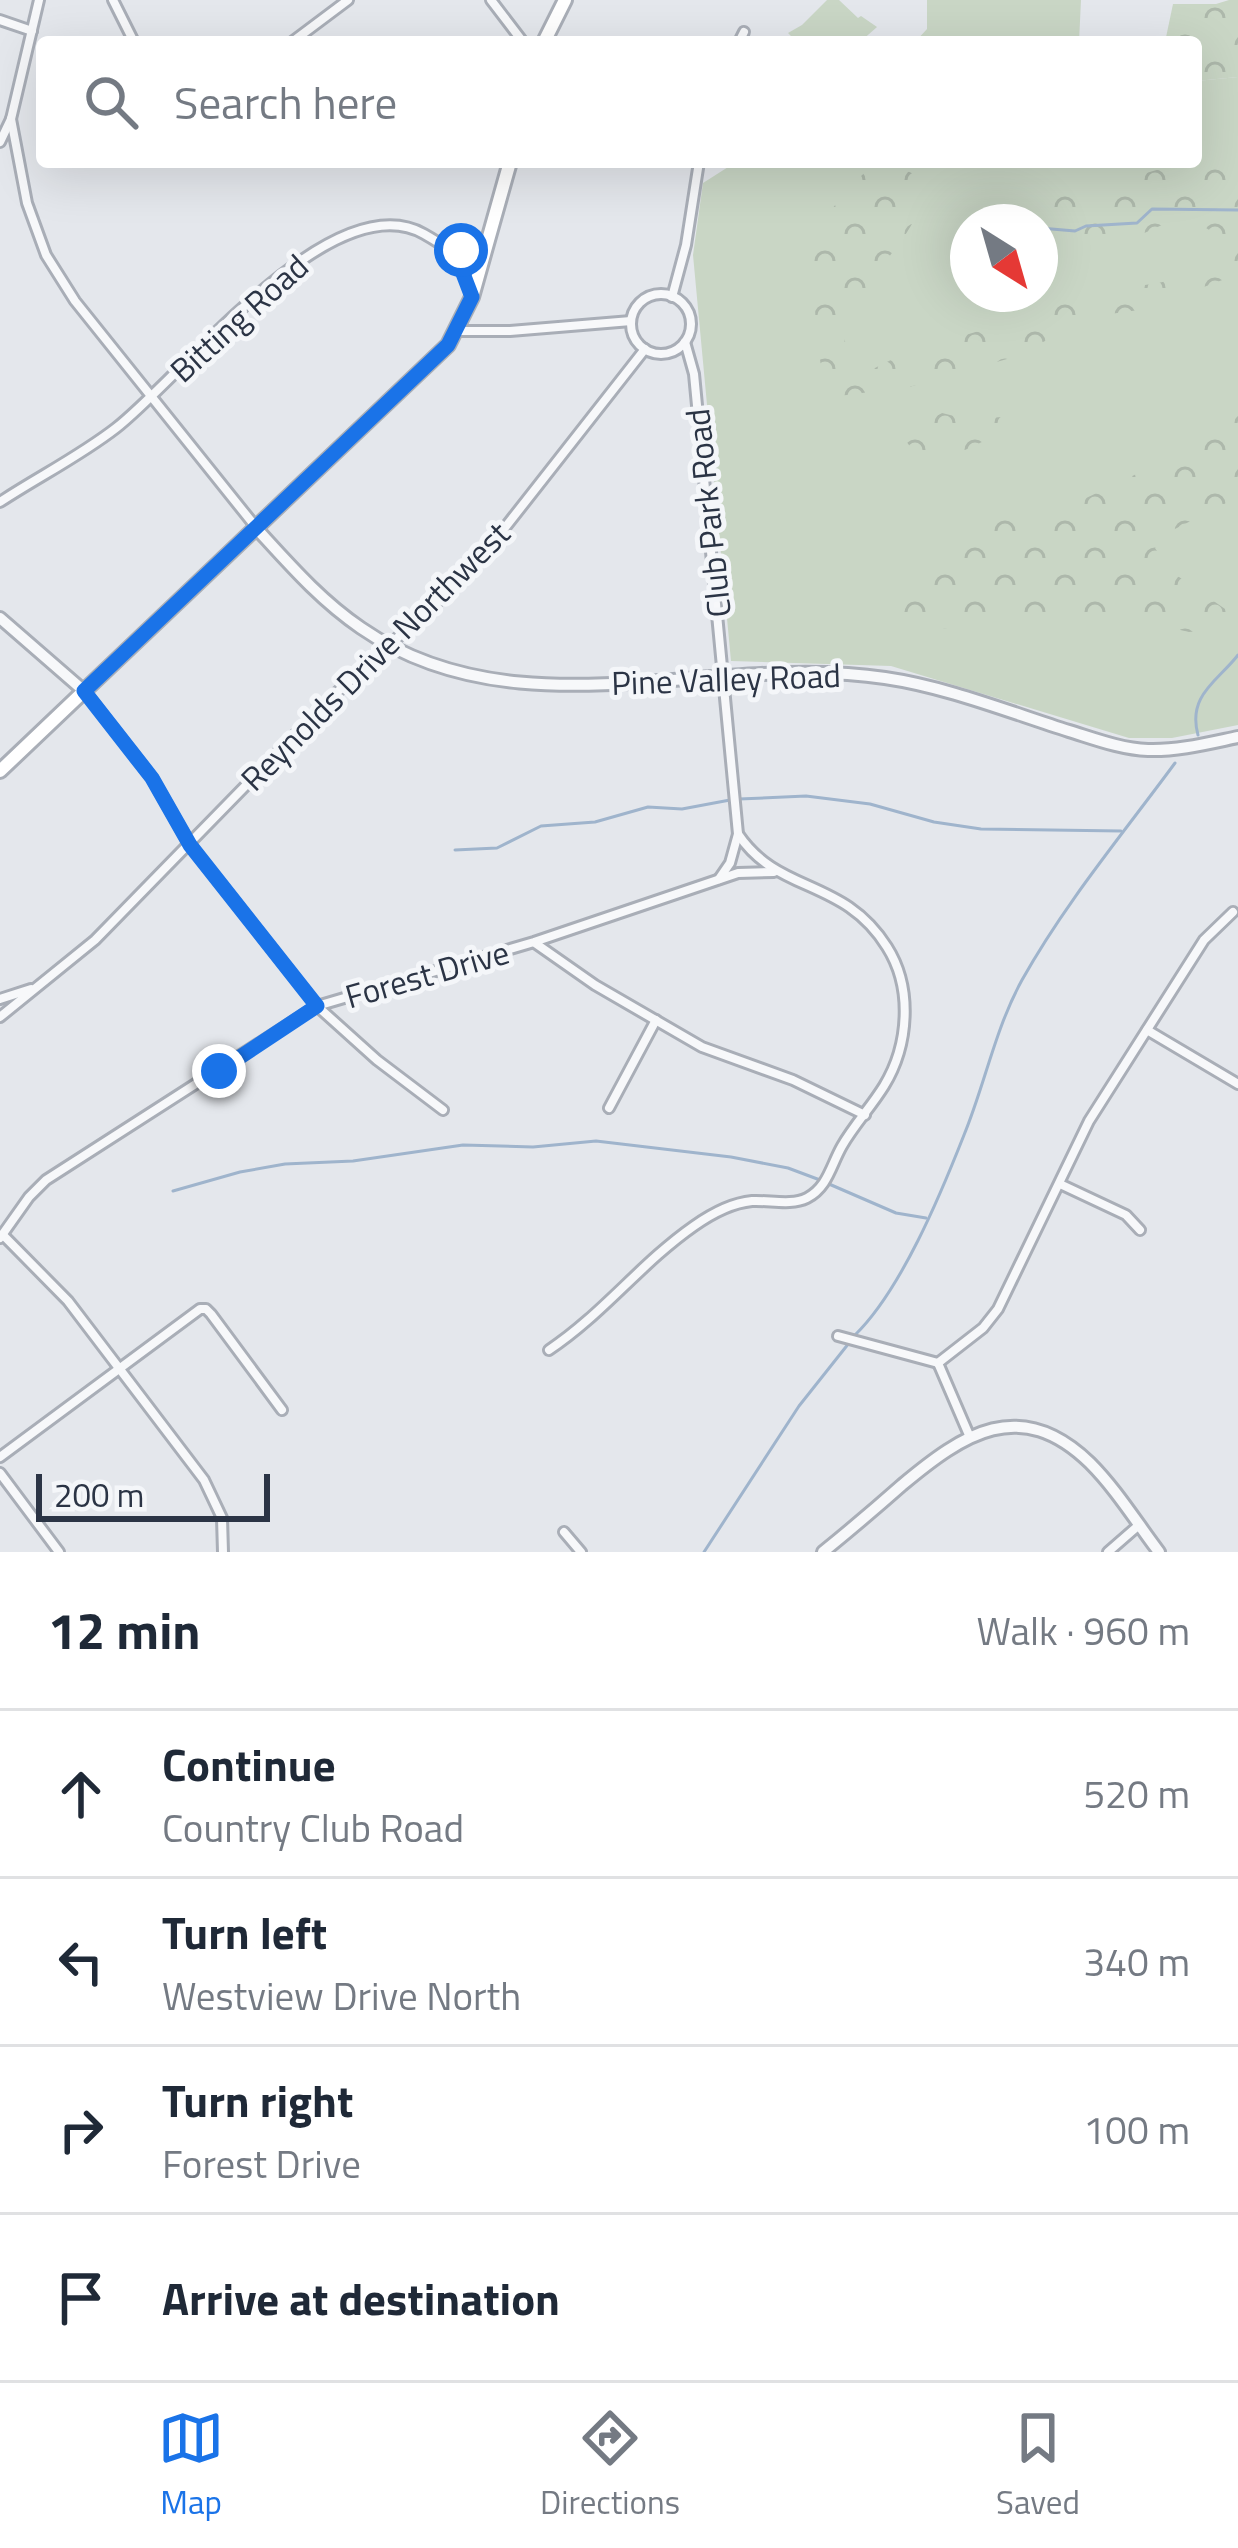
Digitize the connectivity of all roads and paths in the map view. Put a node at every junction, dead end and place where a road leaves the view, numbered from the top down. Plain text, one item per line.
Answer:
1 (40, 0) edge
2 (113, 0) edge
3 (349, 0) edge
4 (491, 0) edge
5 (565, 0) edge
6 (0, 20) edge
7 (32, 32) junction
8 (131, 36) edge
9 (300, 36) edge
10 (518, 36) edge
11 (547, 36) edge
12 (11, 119) junction
13 (0, 142) edge
14 (508, 168) edge
15 (698, 168) edge
16 (487, 243) junction
17 (454, 250) junction
18 (472, 297) junction
19 (672, 297) junction
20 (632, 321) junction
21 (457, 331) junction
22 (685, 342) junction
23 (645, 349) junction
24 (151, 396) junction
25 (0, 502) edge
26 (256, 528) junction
27 (0, 617) edge
28 (388, 645) junction
29 (724, 675) junction
30 (84, 691) junction
31 (1238, 737) edge
32 (0, 771) edge
33 (738, 835) junction
34 (190, 845) junction
35 (777, 873) junction
36 (718, 880) junction
37 (1232, 912) dead end
38 (534, 942) junction
39 (38, 987) junction
40 (0, 999) edge
41 (317, 1006) junction
42 (0, 1016) edge
43 (656, 1020) junction
44 (1148, 1030) junction
45 (1238, 1084) edge
46 (609, 1108) dead end
47 (443, 1110) dead end
48 (865, 1115) junction
49 (1060, 1184) junction
50 (1140, 1230) dead end
51 (1, 1237) edge
52 (838, 1336) dead end
53 (548, 1350) dead end
54 (938, 1363) junction
55 (119, 1366) junction
56 (282, 1410) dead end
57 (969, 1435) junction
58 (0, 1457) edge
59 (0, 1473) edge
60 (1138, 1525) junction
61 (564, 1532) dead end
62 (59, 1552) edge
63 (223, 1552) edge
64 (581, 1552) edge
65 (824, 1552) edge
66 (1108, 1552) edge
67 (1159, 1552) edge

1 - 7 street
2 - 8 street
3 - 9 street
4 - 10 street
5 - 11 main road
6 - 7 street
7 - 12 street
12 - 13 street
12 - 24 street
14 - 16 main road
15 - 19 street
16 - 17 street
16 - 18 main road
17 - 18 street
17 - 24 street, Bitting Road
18 - 21 main road
19 - 20 street
19 - 22 street
20 - 21 street
20 - 23 street
21 - 26 main road
22 - 23 street
22 - 29 street, Club Park Road
23 - 28 street, Reynolds Drive Northwest
24 - 25 street, Bitting Road
24 - 26 street
26 - 28 street, Pine Valley Road
26 - 30 main road
27 - 30 street
28 - 29 street, Pine Valley Road
28 - 34 street, Reynolds Drive Northwest
29 - 31 street, Pine Valley Road
29 - 33 street, Club Park Road
30 - 32 main road
30 - 34 street
33 - 35 street
33 - 36 street
34 - 39 street, Reynolds Drive Northwest
34 - 41 street
35 - 36 street, Forest Drive
35 - 48 street
36 - 38 street, Forest Drive
37 - 44 street
38 - 41 street, Forest Drive
38 - 43 street
39 - 40 street
39 - 42 street, Reynolds Drive Northwest
41 - 47 street
41 - 51 street, Forest Drive
43 - 46 street
43 - 48 street
44 - 45 street
44 - 49 street
48 - 53 street
49 - 50 street
49 - 54 street
51 - 55 street
52 - 54 street
54 - 57 street
55 - 56 street
55 - 58 street
55 - 63 street
57 - 60 street
57 - 65 street
59 - 62 street
60 - 66 street
60 - 67 street
61 - 64 street

